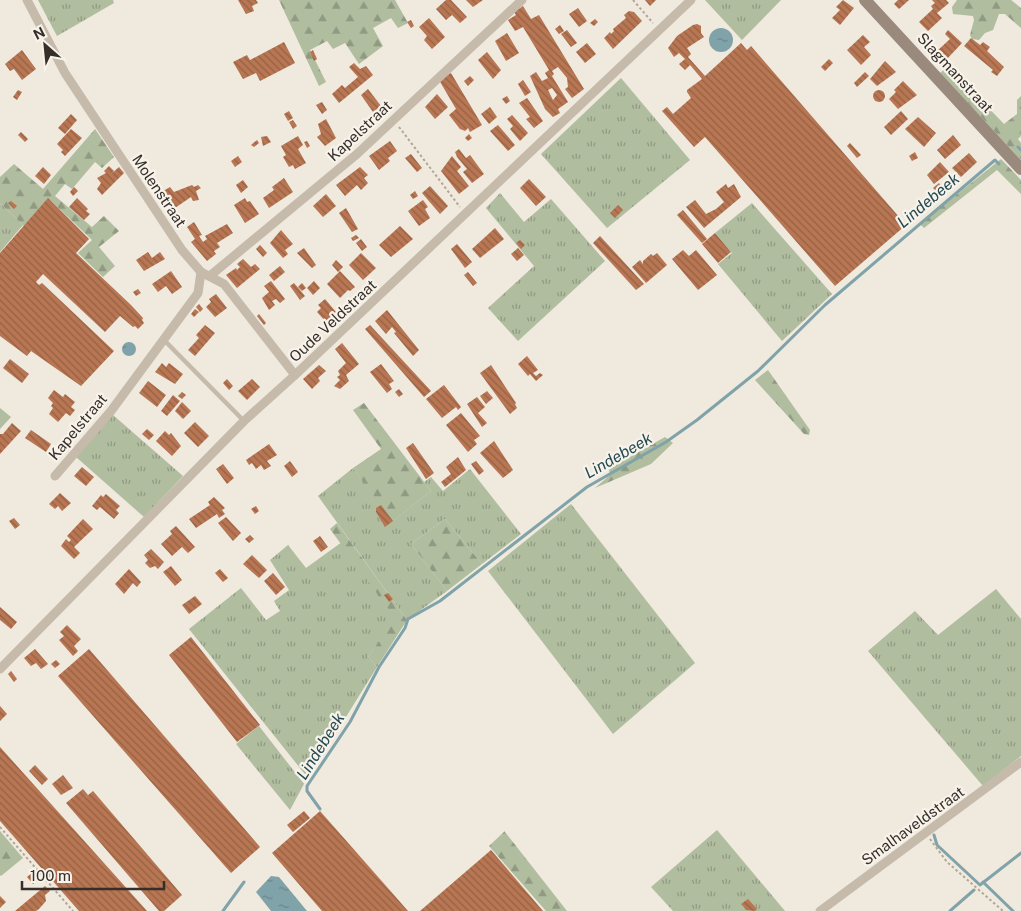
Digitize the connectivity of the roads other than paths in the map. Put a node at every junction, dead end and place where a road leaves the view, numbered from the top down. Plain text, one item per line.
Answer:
1 (27, 0) edge
2 (522, 0) edge
3 (691, 0) edge
4 (865, 0) edge
5 (1021, 169) edge
6 (201, 272) junction
7 (211, 275) junction
8 (164, 340) junction
9 (295, 375) junction
10 (244, 421) junction
11 (55, 476) dead end
12 (0, 669) edge
13 (1021, 762) edge
14 (820, 911) edge

1 - 6 street, Molenstraat
2 - 7 street, Kapelstraat
3 - 9 street, Oude Veldstraat
4 - 5 main road, Slagmanstraat
6 - 7 street
6 - 8 street, Kapelstraat
7 - 9 street
8 - 10 lane
8 - 11 street, Kapelstraat
9 - 10 street, Oude Veldstraat
10 - 12 street, Oude Veldstraat
13 - 14 street, Smalhaveldstraat

